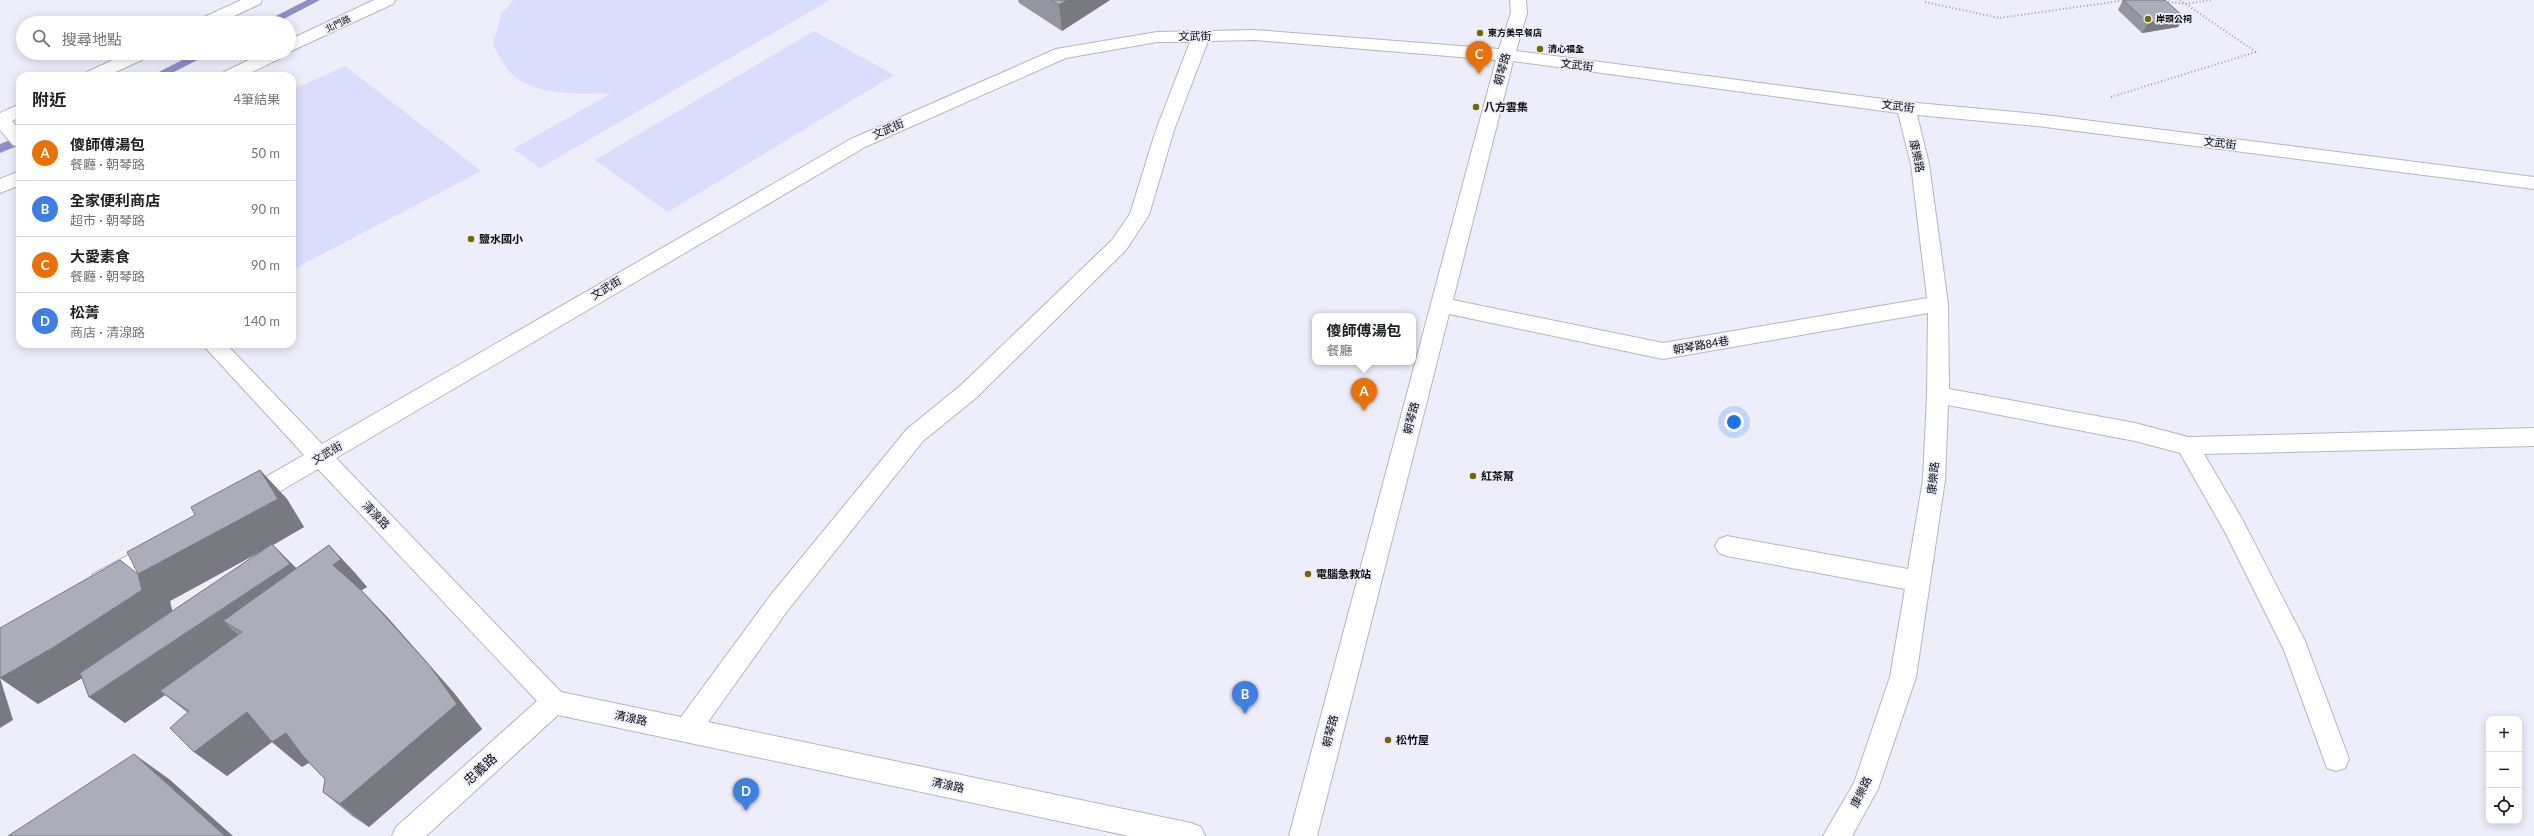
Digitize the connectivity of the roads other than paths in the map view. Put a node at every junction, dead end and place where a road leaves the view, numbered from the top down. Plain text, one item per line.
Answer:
1 (254, 0) edge
2 (387, 0) edge
3 (1518, 0) edge
4 (221, 16) edge
5 (1201, 36) junction
6 (296, 44) edge
7 (1506, 55) junction
8 (127, 60) edge
9 (263, 60) edge
10 (102, 72) edge
11 (238, 72) edge
12 (1906, 108) junction
13 (16, 114) edge
14 (6, 125) edge
15 (16, 179) edge
16 (2534, 183) edge
17 (0, 186) edge
18 (1938, 304) junction
19 (1441, 305) junction
20 (217, 348) edge
21 (1938, 395) junction
22 (2534, 438) edge
23 (2188, 446) junction
24 (320, 457) junction
25 (232, 507) edge
26 (177, 539) edge
27 (1727, 546) dead end
28 (1917, 581) junction
29 (89, 589) edge
30 (554, 702) junction
31 (687, 730) junction
32 (2336, 759) dead end
33 (406, 836) edge
34 (1191, 836) edge
35 (1303, 836) edge
36 (1838, 836) edge

1 - 4 street
2 - 6 street, 北門路
3 - 7 street, 朝琴路
5 - 7 street, 文武街
5 - 24 street, 文武街
5 - 31 street
7 - 12 street, 文武街
7 - 19 street, 朝琴路
8 - 10 street
9 - 11 street
12 - 16 street, 文武街
12 - 18 street, 康樂路
13 - 14 street
15 - 17 street
18 - 19 street, 朝琴路84巷
18 - 21 street, 康樂路
19 - 35 street, 朝琴路
20 - 24 street, 清湶路
21 - 23 street
21 - 28 street, 康樂路
22 - 23 street
23 - 32 street
24 - 25 street, 文武街
24 - 30 street, 清湶路
26 - 29 street
27 - 28 street
28 - 36 street, 康樂路
30 - 31 street, 清湶路
30 - 33 street, 忠義路
31 - 34 street, 清湶路

